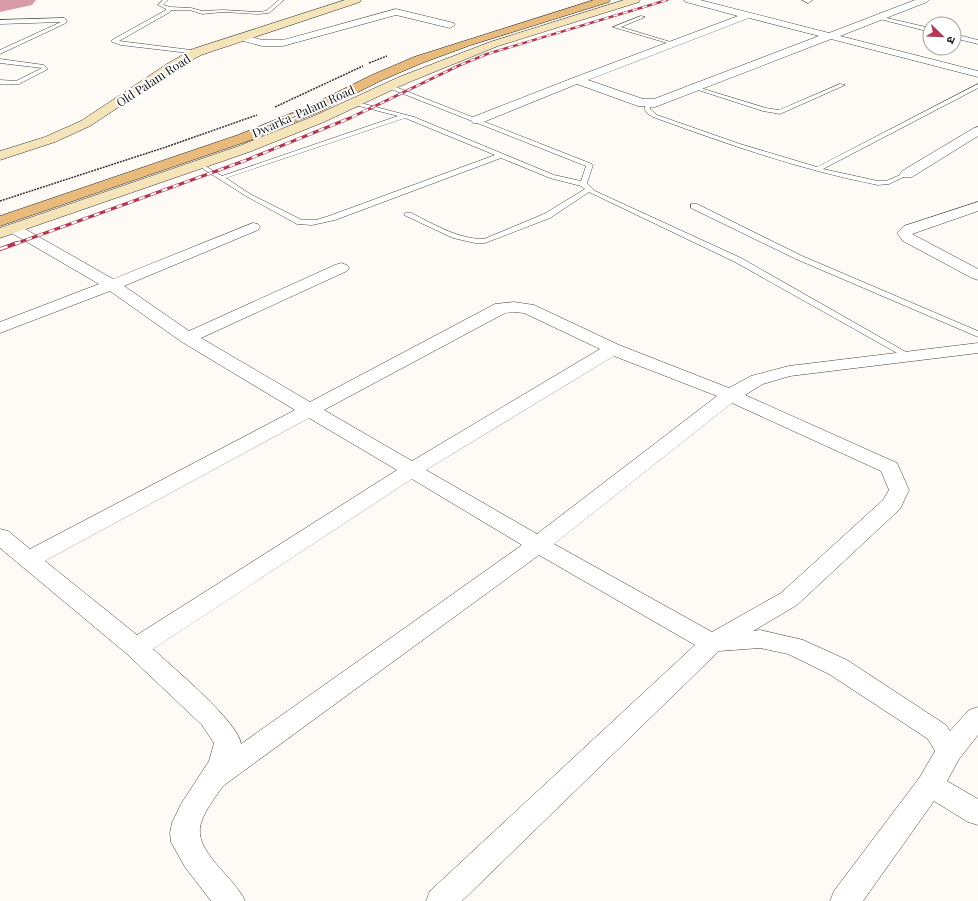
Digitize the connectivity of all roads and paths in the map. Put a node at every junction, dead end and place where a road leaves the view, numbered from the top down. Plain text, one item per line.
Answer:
1 (166, 0) edge
2 (282, 0) edge
3 (356, 0) edge
4 (582, 0) edge
5 (605, 0) edge
6 (635, 0) edge
7 (689, 0) edge
8 (918, 1) edge
9 (169, 8) junction
10 (749, 15) junction
11 (643, 17) dead end
12 (878, 18) junction
13 (0, 22) edge
14 (450, 25) dead end
15 (922, 28) edge
16 (830, 36) junction
17 (240, 37) junction
18 (962, 38) edge
19 (978, 42) edge
20 (672, 44) junction
21 (0, 52) edge
22 (197, 52) junction
23 (388, 56) dead end
24 (0, 61) edge
25 (978, 74) edge
26 (577, 80) junction
27 (0, 82) edge
28 (842, 85) dead end
29 (388, 86) junction
30 (978, 86) edge
31 (695, 88) junction
32 (353, 103) junction
33 (649, 104) junction
34 (272, 108) dead end
35 (258, 114) dead end
36 (405, 116) junction
37 (477, 120) junction
38 (978, 131) edge
39 (502, 155) junction
40 (0, 156) edge
41 (200, 165) junction
42 (817, 170) junction
43 (907, 174) joint
44 (221, 178) junction
45 (586, 187) junction
46 (0, 201) edge
47 (694, 206) dead end
48 (978, 206) edge
49 (0, 209) edge
50 (408, 215) dead end
51 (4, 227) edge
52 (253, 227) dead end
53 (341, 268) dead end
54 (978, 276) edge
55 (112, 285) junction
56 (0, 328) edge
57 (188, 338) junction
58 (977, 346) edge
59 (613, 349) junction
60 (908, 356) junction
61 (730, 395) junction
62 (311, 410) junction
63 (410, 471) junction
64 (0, 536) edge
65 (538, 545) junction
66 (28, 560) junction
67 (712, 643) junction
68 (136, 648) junction
69 (978, 717) edge
70 (949, 751) junction
71 (212, 779) junction
72 (930, 785) junction
73 (978, 813) edge
74 (230, 901) edge
75 (441, 901) edge
76 (845, 901) edge

1 - 9 lane
2 - 9 lane
3 - 17 street, Old Palam Road
4 - 49 main road, Dwarka-Palam Road
5 - 51 main road, Dwarka-Palam Road
6 - 29 street
7 - 10 street
8 - 12 street
9 - 22 lane
10 - 16 street
10 - 20 street
11 - 20 lane
12 - 15 lane
12 - 16 street
13 - 21 lane
14 - 17 street
16 - 25 street
16 - 31 street
17 - 22 street, Old Palam Road
18 - 19 lane
20 - 26 street
22 - 40 street, Old Palam Road
23 - 34 path
24 - 27 lane
26 - 33 street
26 - 37 street
28 - 31 lane
29 - 32 street
29 - 37 lane
30 - 42 lane
31 - 33 street
32 - 36 lane
32 - 41 street
33 - 42 lane
35 - 46 path
36 - 39 lane
36 - 44 lane
37 - 45 lane
38 - 43 street
39 - 44 lane
39 - 45 lane
41 - 44 lane
41 - 51 street
42 - 43 lane
45 - 50 lane
45 - 60 lane
47 - 58 lane
48 - 54 street
51 - 55 street
52 - 55 street
53 - 57 street
55 - 56 street
55 - 57 street
57 - 62 street
58 - 60 street
59 - 61 street
59 - 62 street
59 - 63 street
60 - 61 street
61 - 65 street
61 - 67 street
62 - 63 street
62 - 66 street
63 - 65 street
63 - 68 street
64 - 66 street
65 - 67 street
65 - 71 street
66 - 68 street
67 - 70 street
67 - 75 street
68 - 71 street
69 - 70 street
70 - 72 street
71 - 74 street
72 - 73 street
72 - 76 street

